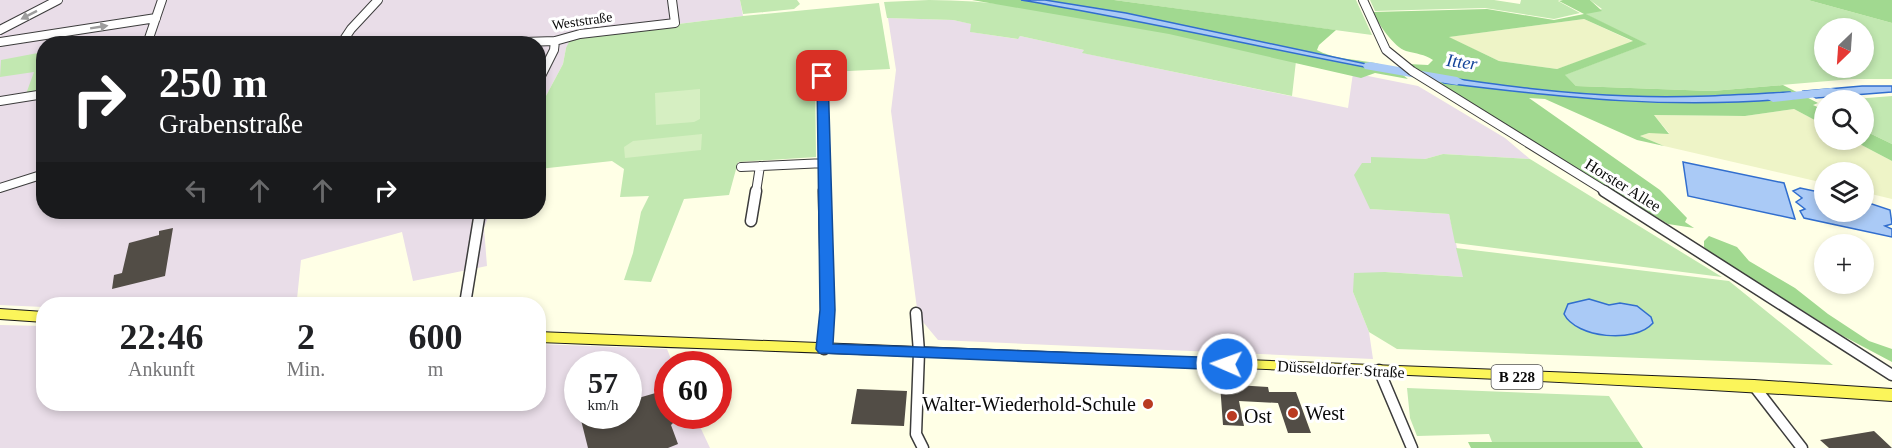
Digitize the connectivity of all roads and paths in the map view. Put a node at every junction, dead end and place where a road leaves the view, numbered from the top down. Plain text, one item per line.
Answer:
1 (58, 0) edge
2 (162, 0) edge
3 (378, 0) edge
4 (672, 0) edge
5 (1363, 0) edge
6 (156, 18) junction
7 (0, 30) edge
8 (36, 36) edge
9 (39, 36) edge
10 (150, 36) edge
11 (346, 36) edge
12 (546, 41) edge
13 (555, 41) junction
14 (0, 42) edge
15 (546, 66) edge
16 (822, 76) dead end
17 (36, 95) edge
18 (0, 101) edge
19 (825, 163) junction
20 (760, 166) junction
21 (741, 167) dead end
22 (36, 177) edge
23 (0, 188) edge
24 (478, 219) edge
25 (751, 221) dead end
26 (467, 297) edge
27 (916, 313) dead end
28 (1, 316) edge
29 (36, 317) edge
30 (546, 337) edge
31 (824, 349) junction
32 (919, 352) junction
33 (1379, 370) junction
34 (1892, 375) edge
35 (1754, 386) junction
36 (1892, 395) edge
37 (923, 448) edge
38 (1413, 448) edge
39 (1802, 448) edge

1 -> 7 street
2 - 6 street
3 - 11 street
4 - 13 street, Weststraße
5 - 34 street, Horster Allee
9 -> 6 street
6 - 10 street
14 -> 8 street
12 - 13 street, Weststraße
13 - 15 street
16 - 19 street
17 - 18 street
19 - 20 street
19 - 31 street
20 - 21 street
20 - 25 street
22 - 23 street
24 - 26 street
27 - 32 street
28 - 29 main road
30 - 31 main road, Düsseldorfer Straße / B 228
31 - 32 main road, Düsseldorfer Straße / B 228
32 - 33 main road, Düsseldorfer Straße / B 228
32 - 37 street
33 - 35 main road, Düsseldorfer Straße / B 228
33 - 38 street
35 - 36 main road, Düsseldorfer Straße / B 228
35 - 39 street

